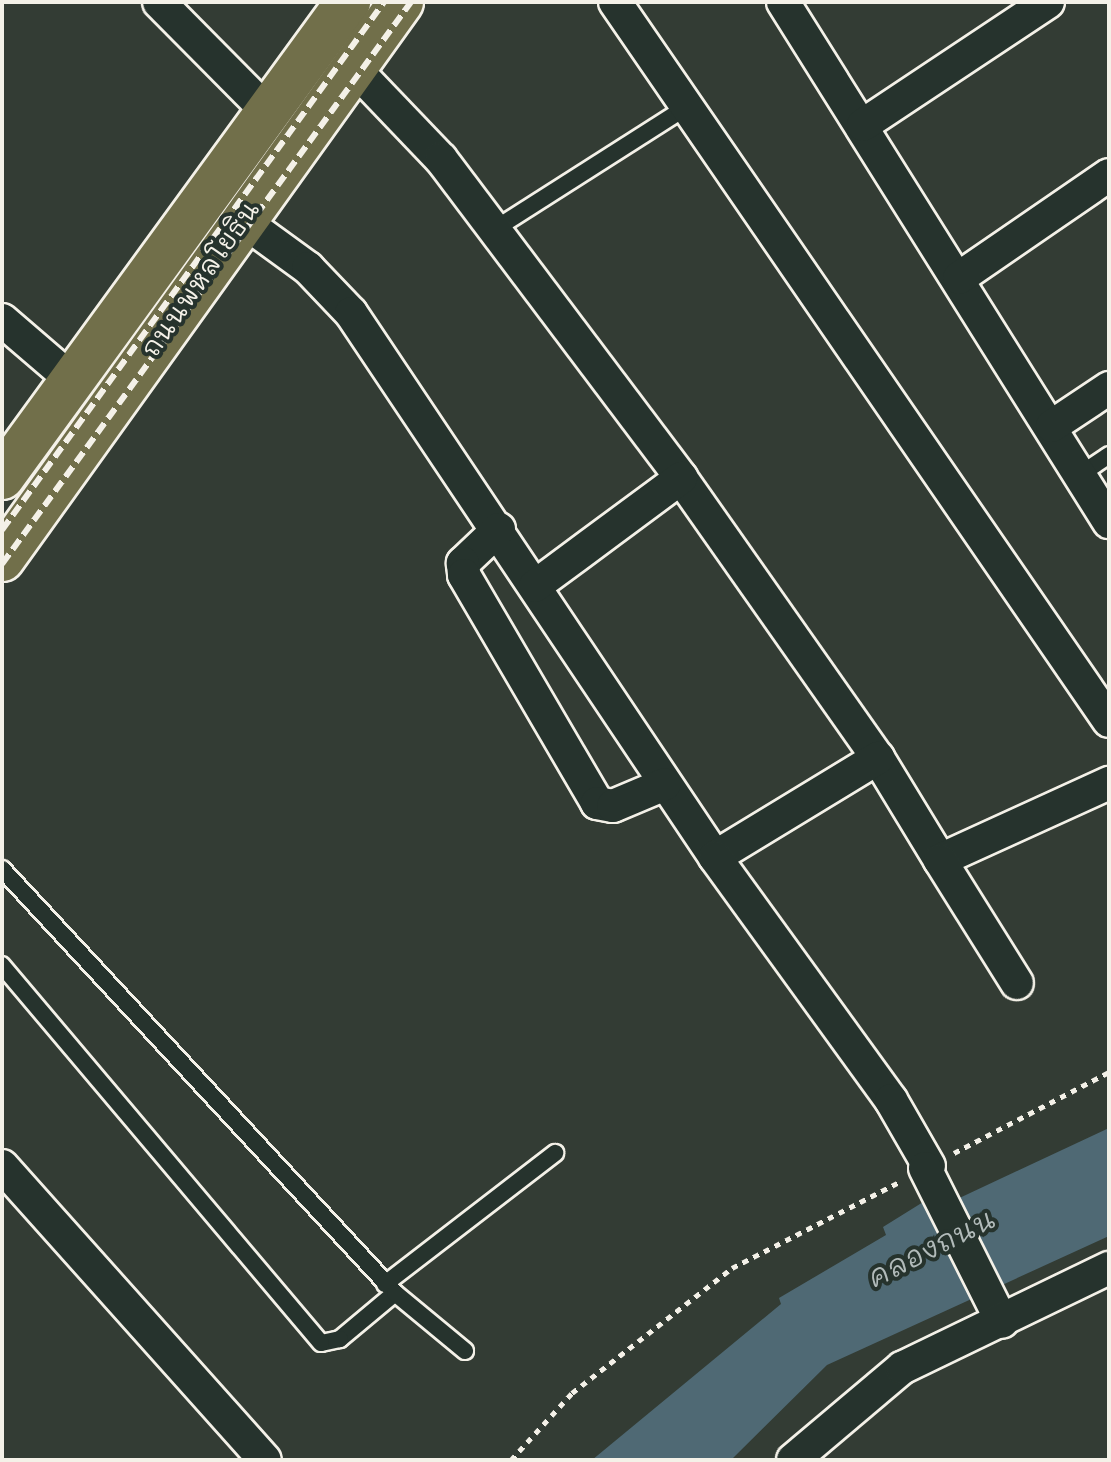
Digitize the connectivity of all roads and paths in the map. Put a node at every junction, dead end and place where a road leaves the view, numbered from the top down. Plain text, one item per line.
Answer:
1 (159, 2) edge
2 (348, 2) edge
3 (401, 2) edge
4 (615, 2) edge
5 (783, 2) edge
6 (1048, 2) edge
7 (353, 67) junction
8 (687, 107) junction
9 (268, 112) junction
10 (863, 125) junction
11 (1109, 175) edge
12 (242, 220) junction
13 (491, 232) junction
14 (959, 278) junction
15 (2, 320) edge
16 (70, 387) junction
17 (1109, 388) edge
18 (107, 411) junction
19 (1052, 426) junction
20 (1109, 455) edge
21 (1078, 476) junction
22 (2, 477) edge
23 (681, 478) junction
24 (1109, 522) edge
25 (499, 529) junction
26 (2, 559) edge
27 (535, 586) junction
28 (1109, 721) edge
29 (878, 758) junction
30 (1109, 783) edge
31 (665, 784) junction
32 (715, 857) junction
33 (940, 860) junction
34 (2, 869) edge
35 (2, 965) edge
36 (1017, 983) dead end
37 (1109, 1072) edge
38 (555, 1153) dead end
39 (2, 1166) edge
40 (931, 1176) junction
41 (1109, 1268) edge
42 (390, 1288) junction
43 (1002, 1322) junction
44 (465, 1351) dead end
45 (265, 1460) edge
46 (511, 1460) edge
47 (793, 1460) edge

1 - 9 street
2 - 9 main road, ถนนพหลโยธิน
3 - 7 main road, ถนนพหลโยธิน
4 - 8 street
5 - 10 street
6 - 10 street
7 - 12 main road, ถนนพหลโยธิน
7 - 13 street
8 - 13 lane
8 - 28 street
9 - 16 main road, ถนนพหลโยธิน
10 - 14 street
11 - 14 street
12 - 18 main road, ถนนพหลโยธิน
12 - 25 street
13 - 23 street
14 - 19 street
15 - 16 street
16 - 18 main road
16 - 22 main road, ถนนพหลโยธิน
17 - 19 street
18 - 26 main road, ถนนพหลโยธิน
19 - 21 street
20 - 21 lane
21 - 24 street
23 - 27 street
23 - 29 street
25 - 27 street
25 - 31 street
27 - 31 street
29 - 32 street
29 - 33 street
30 - 33 street
31 - 32 street
32 - 40 street
33 - 36 street
34 - 42 lane
35 - 42 lane
37 - 40 path
38 - 42 lane
39 - 45 street
40 - 43 street
40 - 46 path
41 - 43 street
42 - 44 lane
43 - 47 street

